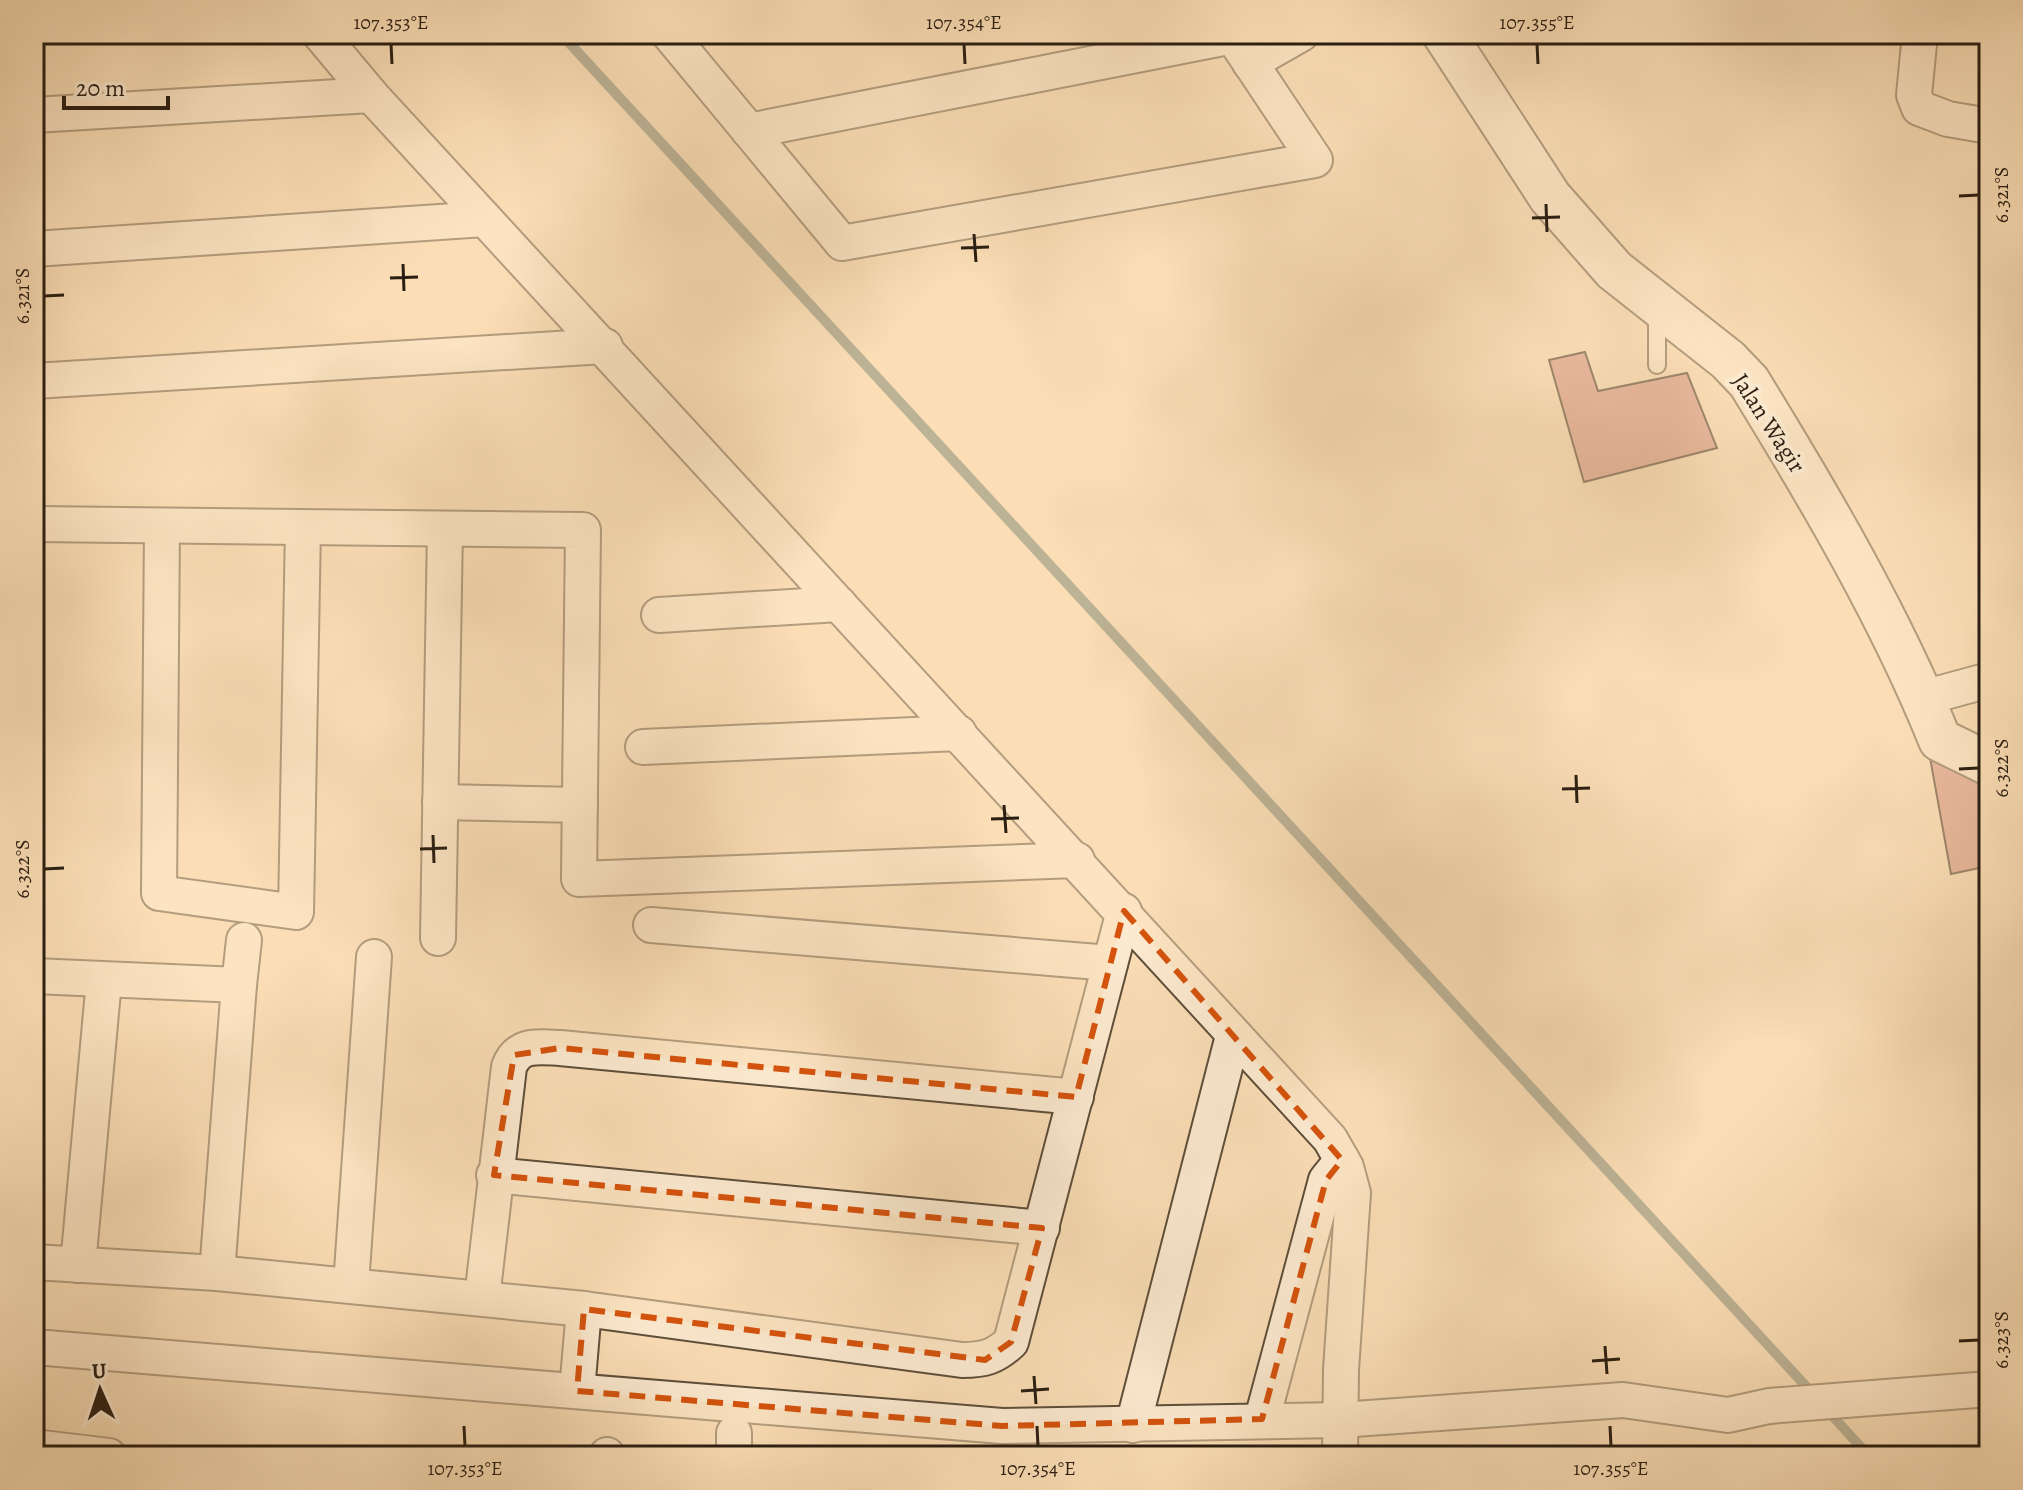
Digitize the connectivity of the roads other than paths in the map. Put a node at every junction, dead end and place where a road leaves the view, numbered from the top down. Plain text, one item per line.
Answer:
1 (320, 34) edge
2 (669, 34) edge
3 (1301, 34) edge
4 (1444, 34) edge
5 (1920, 34) edge
6 (1238, 44) edge
7 (371, 95) junction
8 (34, 115) edge
9 (1989, 126) edge
10 (749, 131) junction
11 (485, 219) junction
12 (34, 249) edge
13 (1657, 302) junction
14 (605, 346) junction
15 (1657, 365) dead end
16 (34, 381) edge
17 (34, 524) edge
18 (162, 526) junction
19 (303, 527) junction
20 (445, 529) junction
21 (839, 604) junction
22 (659, 615) dead end
23 (1989, 680) edge
24 (1923, 698) junction
25 (959, 733) junction
26 (643, 747) dead end
27 (1989, 764) edge
28 (440, 802) junction
29 (580, 805) junction
30 (1077, 860) junction
31 (1124, 911) junction
32 (651, 925) dead end
33 (438, 938) dead end
34 (244, 940) dead end
35 (374, 957) dead end
36 (1110, 963) junction
37 (34, 976) edge
38 (104, 980) junction
39 (239, 985) junction
40 (1233, 1036) junction
41 (1076, 1097) junction
42 (1342, 1160) junction
43 (494, 1175) junction
44 (1042, 1228) junction
45 (34, 1262) edge
46 (78, 1265) junction
47 (217, 1273) junction
48 (351, 1285) junction
49 (482, 1298) junction
50 (584, 1309) junction
51 (34, 1347) edge
52 (1989, 1389) edge
53 (577, 1391) junction
54 (1262, 1419) junction
55 (1340, 1420) junction
56 (1133, 1425) junction
57 (34, 1447) edge
58 (96, 1455) edge
59 (1340, 1456) edge

1 - 7 street
2 - 10 street
3 - 6 street
4 - 13 street, Jalan Wagir
5 - 9 street
6 - 10 street
6 - 10 street
7 - 8 street
7 - 11 street
11 - 12 street
11 - 14 street
13 - 15 lane
13 - 24 street, Jalan Wagir
14 - 16 street
14 - 21 street
17 - 18 street
18 - 19 street
18 - 19 street
19 - 20 street
20 - 28 street
20 - 29 street
21 - 22 street
21 - 25 street
23 - 24 street
24 - 27 street, Jalan Wagir
25 - 26 street
25 - 30 street
28 - 29 street
28 - 33 street
29 - 30 street
30 - 31 street
31 - 36 street
31 - 40 street
32 - 36 street
34 - 39 street
35 - 48 street
36 - 41 street
37 - 38 street
38 - 39 street
38 - 46 street
39 - 47 street
40 - 42 street
40 - 56 street
41 - 43 street
41 - 44 street
42 - 54 street
42 - 55 street
43 - 44 street
43 - 49 street
44 - 50 street
45 - 46 street
46 - 47 street
47 - 48 street
48 - 49 street
49 - 50 street
50 - 53 street
51 - 53 street
52 - 55 street
53 - 56 street
54 - 55 street
54 - 56 street
55 - 59 street
57 - 58 street

